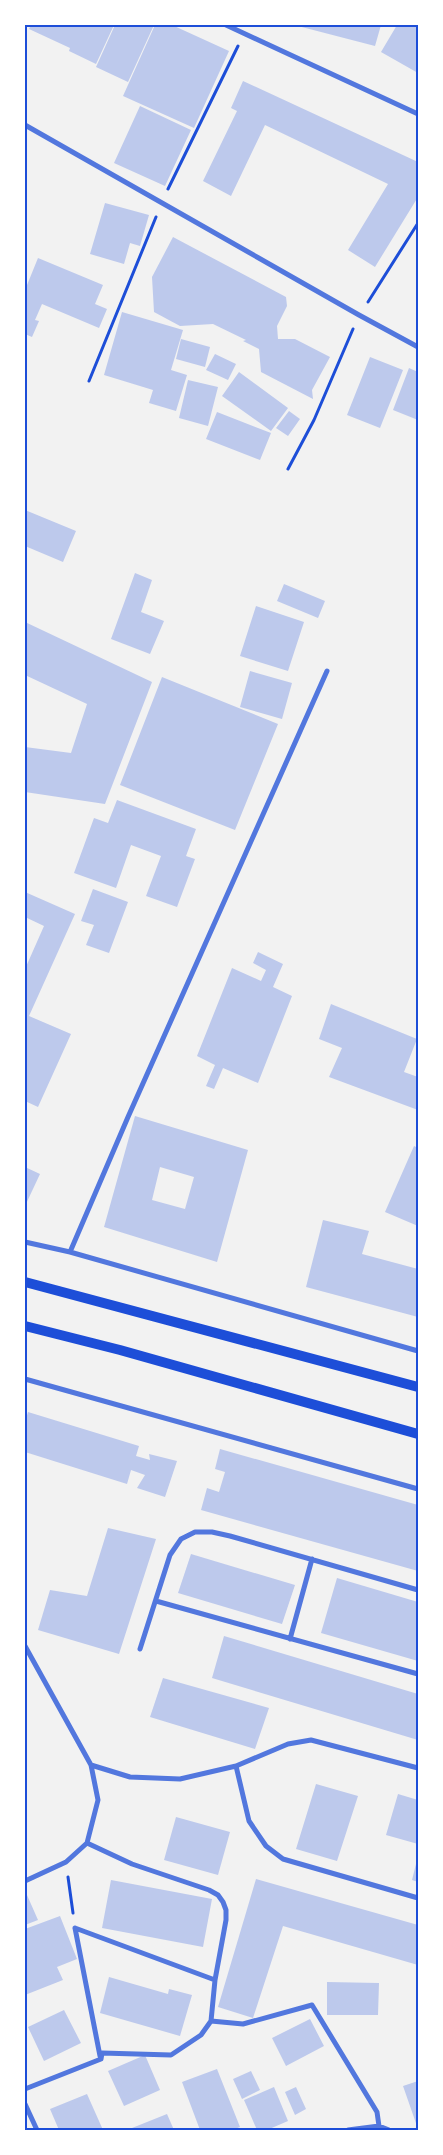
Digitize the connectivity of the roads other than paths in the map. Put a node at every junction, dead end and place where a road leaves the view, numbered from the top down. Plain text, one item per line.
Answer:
1 (226, 25) edge
2 (418, 114) edge
3 (25, 125) edge
4 (418, 347) edge
5 (327, 670) dead end
6 (25, 1242) edge
7 (70, 1252) junction
8 (25, 1282) edge
9 (25, 1326) edge
10 (418, 1351) edge
11 (25, 1379) edge
12 (418, 1387) edge
13 (418, 1434) edge
14 (418, 1489) edge
15 (312, 1559) junction
16 (418, 1590) edge
17 (156, 1601) junction
18 (290, 1639) junction
19 (25, 1646) edge
20 (140, 1649) dead end
21 (418, 1674) edge
22 (91, 1764) junction
23 (236, 1766) junction
24 (418, 1768) edge
25 (87, 1842) junction
26 (25, 1881) edge
27 (418, 1898) edge
28 (214, 1980) junction
29 (211, 2021) junction
30 (101, 2059) junction
31 (25, 2089) edge
32 (25, 2104) edge
33 (379, 2126) junction
34 (350, 2129) edge
35 (38, 2130) edge
36 (389, 2130) edge

1 - 2 street
3 - 4 street
5 - 7 street
6 - 7 street
7 - 10 street
8 - 12 main road
9 - 13 main road
11 - 14 street
15 - 16 street
15 - 17 street
15 - 18 street
17 - 18 street
17 - 20 street
18 - 21 street
19 - 22 street
22 - 23 street
22 - 25 street
23 - 24 street
23 - 27 street
25 - 26 street
25 - 28 street
28 - 29 street
28 - 30 street
29 - 30 street
29 - 33 street
30 - 31 street
32 - 35 street
33 - 34 street
33 - 36 street

